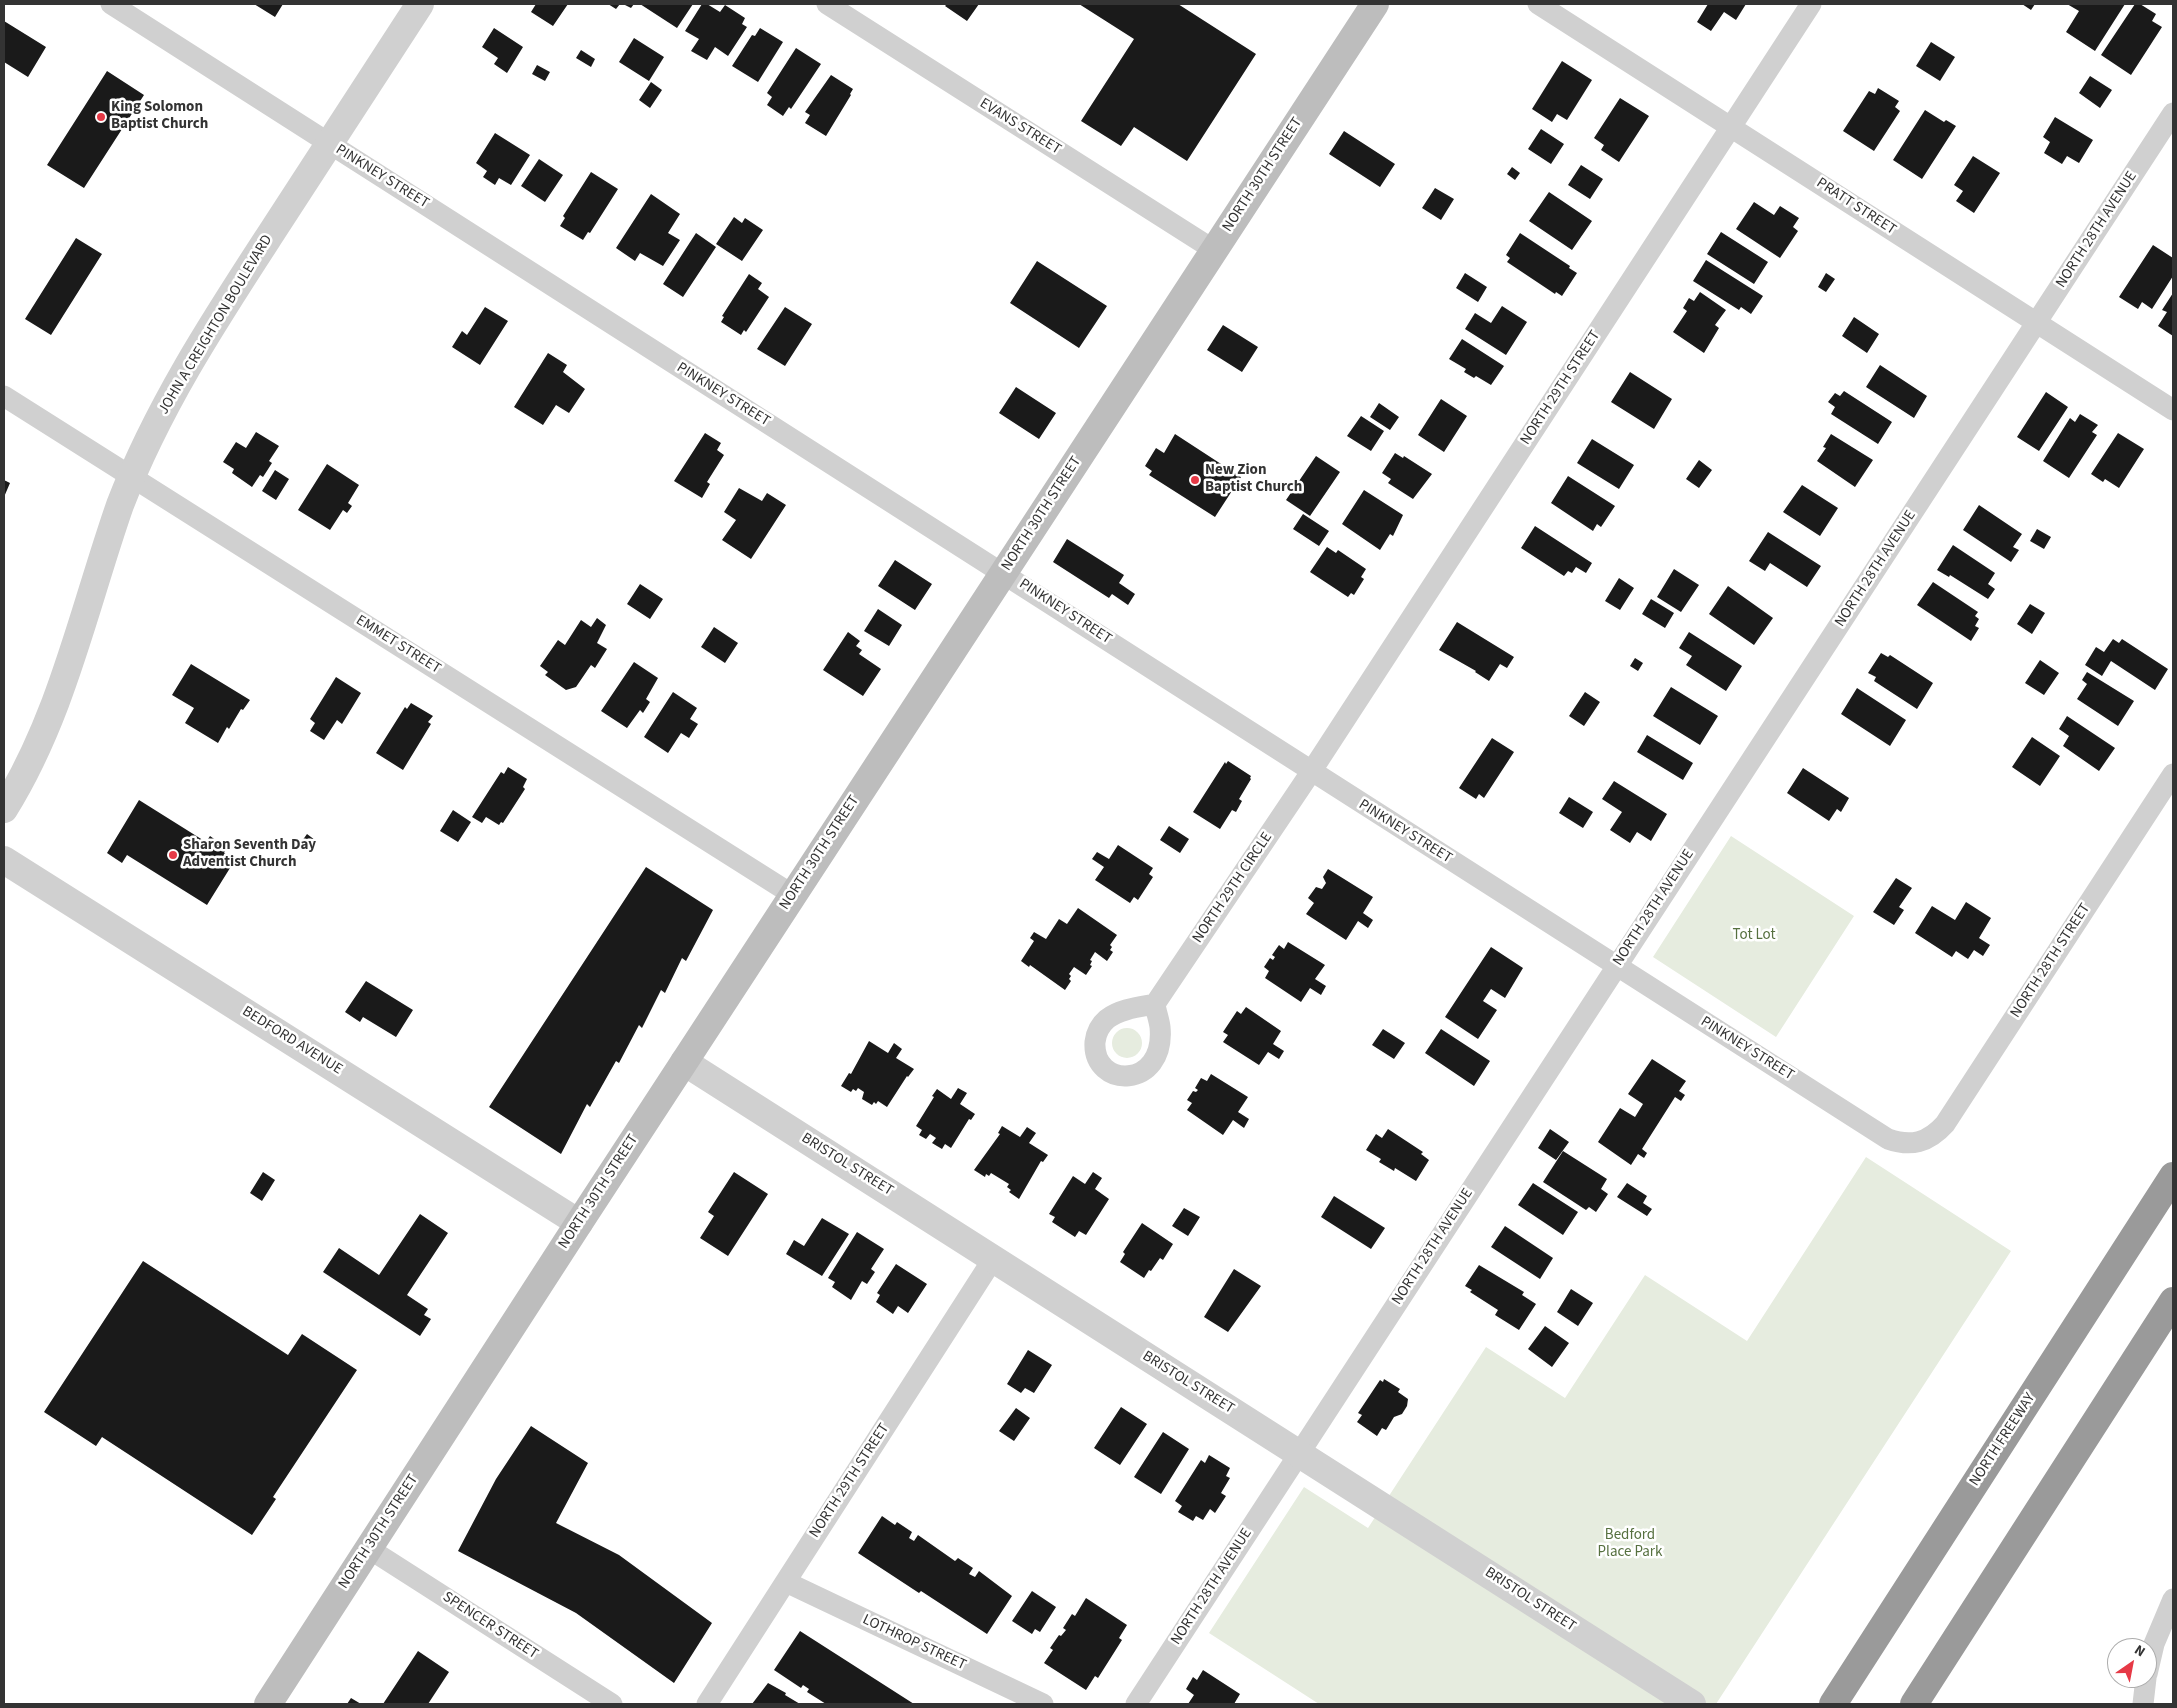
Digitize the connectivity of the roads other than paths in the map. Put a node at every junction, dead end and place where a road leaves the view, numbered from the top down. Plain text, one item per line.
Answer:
1 (111, 4) edge
2 (420, 4) edge
3 (826, 4) edge
4 (1375, 4) edge
5 (1538, 4) edge
6 (1811, 4) edge
7 (2173, 113) edge
8 (1730, 127) junction
9 (330, 144) junction
10 (1214, 250) junction
11 (2036, 322) junction
12 (4, 396) edge
13 (2173, 410) edge
14 (131, 476) junction
15 (1004, 573) junction
16 (1311, 772) junction
17 (2173, 774) edge
18 (4, 809) edge
19 (4, 860) edge
20 (793, 895) junction
21 (1617, 966) junction
22 (1155, 1004) dead end
23 (684, 1062) junction
24 (1922, 1142) joint
25 (2173, 1176) edge
26 (579, 1223) junction
27 (993, 1258) junction
28 (2173, 1301) edge
29 (1298, 1453) junction
30 (368, 1548) junction
31 (786, 1582) junction
32 (2173, 1599) edge
33 (2166, 1632) edge
34 (2157, 1653) edge
35 (2145, 1688) edge
36 (268, 1704) edge
37 (612, 1704) edge
38 (707, 1704) edge
39 (1043, 1704) edge
40 (1136, 1704) edge
41 (1692, 1704) edge
42 (1833, 1704) edge
43 (1914, 1704) edge
44 (2143, 1704) edge

1 - 9 street, PINKNEY STREET
2 - 9 street, JOHN A CREIGHTON BOULEVARD
3 - 10 street, EVANS STREET
4 - 10 main road, NORTH 30TH STREET
5 - 8 street, PRATT STREET
6 - 8 street, NORTH 29TH STREET
7 - 11 street, NORTH 28TH AVENUE
8 - 11 street, PRATT STREET
8 - 16 street, NORTH 29TH STREET
9 - 14 street, JOHN A CREIGHTON BOULEVARD
9 - 15 street, PINKNEY STREET
10 - 15 main road, NORTH 30TH STREET
11 - 13 street, PRATT STREET
11 - 21 street, NORTH 28TH AVENUE
12 - 14 street, EMMET STREET
14 - 18 street, JOHN A CREIGHTON BOULEVARD
14 - 20 street, EMMET STREET
15 - 16 street, PINKNEY STREET
15 - 20 main road, NORTH 30TH STREET
16 - 21 street, PINKNEY STREET
16 - 22 street, NORTH 29TH CIRCLE
17 - 24 street, NORTH 28TH STREET
19 - 26 street, BEDFORD AVENUE
20 - 23 main road, NORTH 30TH STREET
21 - 24 street, PINKNEY STREET
21 - 29 street, NORTH 28TH AVENUE
23 - 26 main road, NORTH 30TH STREET
23 - 27 street, BRISTOL STREET
25 - 42 highway, NORTH FREEWAY
26 - 30 main road, NORTH 30TH STREET
27 - 29 street, BRISTOL STREET
27 - 31 street, NORTH 29TH STREET
28 - 43 highway
29 - 40 street, NORTH 28TH AVENUE
29 - 41 street, BRISTOL STREET
30 - 36 main road, NORTH 30TH STREET
30 - 37 street, SPENCER STREET
31 - 38 street, NORTH 29TH STREET
31 - 39 street, LOTHROP STREET
32 - 33 street
33 - 34 street
35 - 44 street

